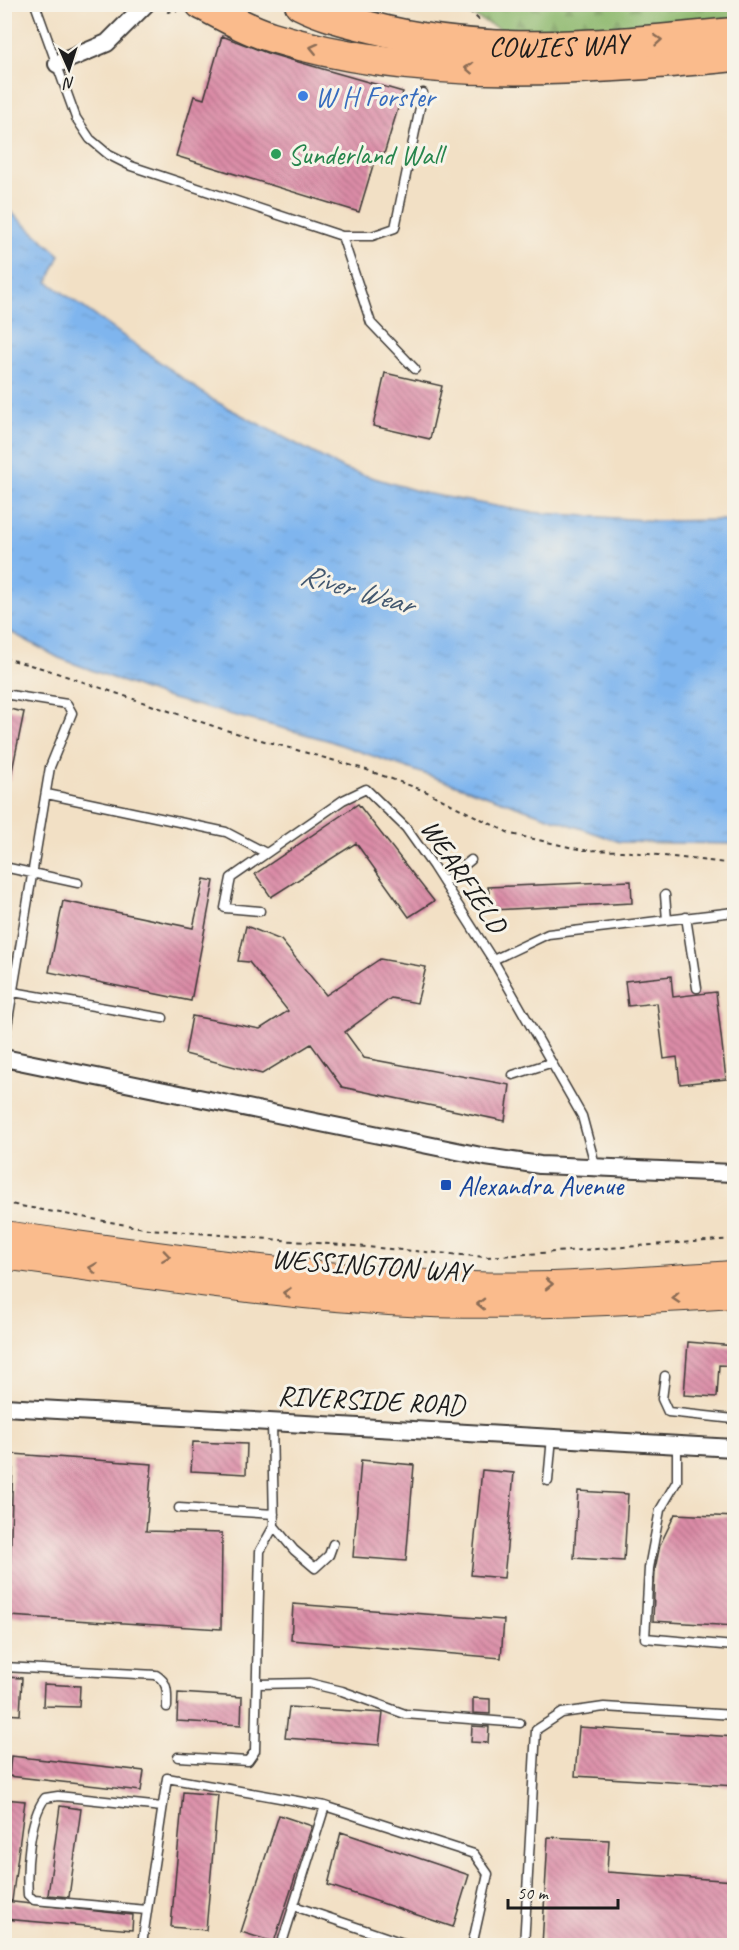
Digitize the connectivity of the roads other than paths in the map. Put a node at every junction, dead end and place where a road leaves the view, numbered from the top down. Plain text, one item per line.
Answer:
1 (34, 4) edge
2 (146, 4) edge
3 (201, 4) edge
4 (300, 4) edge
5 (735, 33) edge
6 (735, 56) edge
7 (57, 64) junction
8 (427, 79) junction
9 (342, 236) junction
10 (415, 369) dead end
11 (10, 695) dead end
12 (47, 794) junction
13 (266, 854) junction
14 (471, 860) dead end
15 (4, 867) edge
16 (33, 873) junction
17 (444, 882) junction
18 (78, 883) dead end
19 (665, 895) dead end
20 (260, 911) dead end
21 (735, 912) edge
22 (686, 917) junction
23 (667, 920) junction
24 (493, 960) junction
25 (697, 988) dead end
26 (13, 992) junction
27 (163, 1018) dead end
28 (4, 1044) edge
29 (4, 1058) edge
30 (550, 1063) junction
31 (513, 1075) dead end
32 (596, 1168) junction
33 (735, 1173) edge
34 (4, 1234) edge
35 (4, 1256) edge
36 (735, 1274) edge
37 (735, 1295) edge
38 (665, 1376) dead end
39 (4, 1407) edge
40 (735, 1419) edge
41 (272, 1421) junction
42 (552, 1437) junction
43 (677, 1444) junction
44 (735, 1448) edge
45 (548, 1481) dead end
46 (179, 1508) dead end
47 (274, 1514) junction
48 (274, 1526) junction
49 (333, 1544) dead end
50 (735, 1646) edge
51 (4, 1667) edge
52 (258, 1684) junction
53 (167, 1707) dead end
54 (735, 1715) edge
55 (520, 1723) dead end
56 (178, 1757) dead end
57 (325, 1806) junction
58 (162, 1807) junction
59 (294, 1906) junction
60 (147, 1910) junction
61 (144, 1946) edge
62 (281, 1946) edge
63 (412, 1946) edge
64 (472, 1946) edge
65 (524, 1946) edge

1 - 7 lane
2 - 7 street
8 -> 3 highway, COWIES WAY
4 -> 5 highway, COWIES WAY
6 -> 8 highway, COWIES WAY
7 - 9 lane
8 - 9 lane
9 - 10 lane
11 - 12 lane
12 - 13 lane
12 - 16 lane
13 - 17 lane, WEARFIELD
13 - 20 lane, WEARFIELD
14 - 17 lane
15 - 16 lane
16 - 18 lane
16 - 26 lane
17 - 24 lane, WEARFIELD
19 - 23 lane
21 - 22 lane
22 - 23 lane
22 - 25 lane
23 - 24 lane
24 - 30 lane, WEARFIELD
26 - 27 lane
26 - 28 lane
29 - 32 street
30 - 31 lane
30 - 32 lane, WEARFIELD
32 - 33 street
34 -> 36 main road, WESSINGTON WAY
37 -> 35 main road, WESSINGTON WAY
38 - 40 lane
39 - 41 street, RIVERSIDE ROAD
41 - 42 street, RIVERSIDE ROAD
41 - 47 lane
42 - 43 street, RIVERSIDE ROAD
42 - 45 lane
43 - 44 street, RIVERSIDE ROAD
43 - 50 lane
46 - 47 lane
47 - 48 lane
48 - 49 lane
48 - 52 lane
51 - 53 lane
52 - 55 lane
52 - 56 lane
54 - 65 lane
57 - 58 lane
57 - 59 lane
57 - 64 lane
58 - 60 lane
58 - 60 lane
59 - 62 lane
59 - 63 lane
60 - 61 lane

